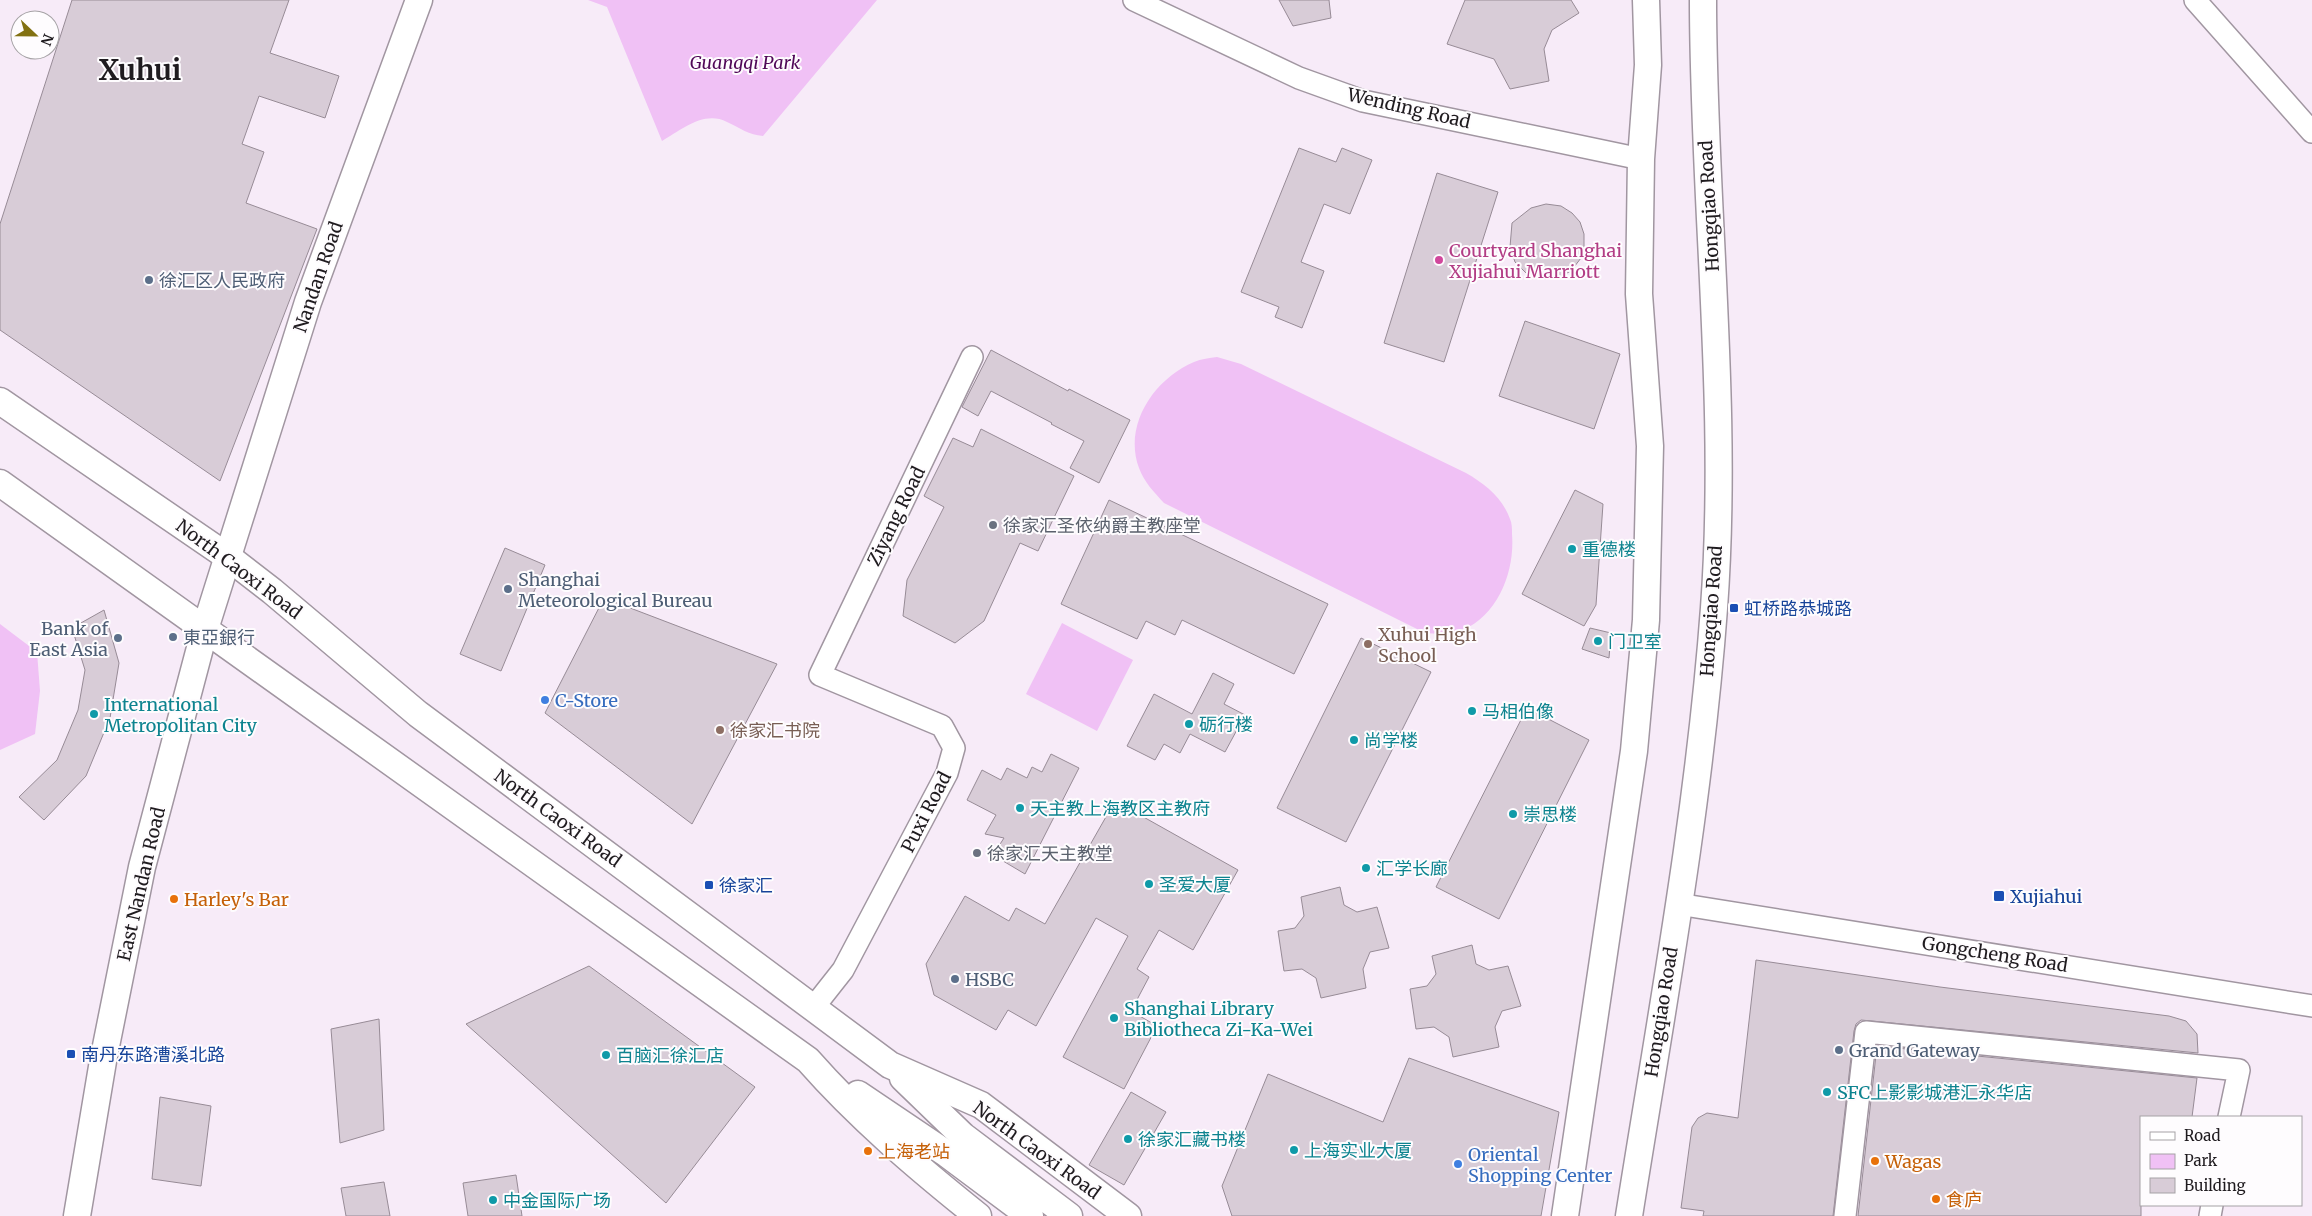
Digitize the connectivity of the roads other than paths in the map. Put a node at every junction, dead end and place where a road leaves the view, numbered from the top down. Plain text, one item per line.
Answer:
1 (419, 0) edge
2 (1134, 0) edge
3 (1646, 0) edge
4 (1703, 0) edge
5 (2195, 0) edge
6 (2312, 132) edge
7 (1641, 159) junction
8 (972, 357) dead end
9 (0, 400) edge
10 (0, 484) edge
11 (228, 557) junction
12 (205, 629) junction
13 (820, 675) joint
14 (1678, 904) junction
15 (2312, 1006) edge
16 (812, 1008) junction
17 (808, 1060) junction
18 (890, 1065) junction
19 (2229, 1116) edge
20 (77, 1216) edge
21 (978, 1216) edge
22 (1030, 1216) edge
23 (1069, 1216) edge
24 (1128, 1216) edge
25 (1564, 1216) edge
26 (1629, 1216) edge
27 (1845, 1216) edge

1 - 11 main road, Nandan Road
2 - 7 street, Wending Road
3 - 7 main road
4 - 14 main road, Hongqiao Road
5 - 6 street
7 - 25 main road
8 - 13 street, Ziyang Road
9 - 11 main road, North Caoxi Road
10 - 12 main road
11 - 12 main road, East Nandan Road
11 - 16 main road, North Caoxi Road
12 - 17 main road
12 - 20 main road, East Nandan Road
13 - 16 street, Puxi Road
14 - 15 street, Gongcheng Road
14 - 26 main road, Hongqiao Road
16 - 18 main road, North Caoxi Road
17 - 21 main road
17 - 22 main road
18 - 23 main road
18 - 24 main road, North Caoxi Road
19 - 27 street

